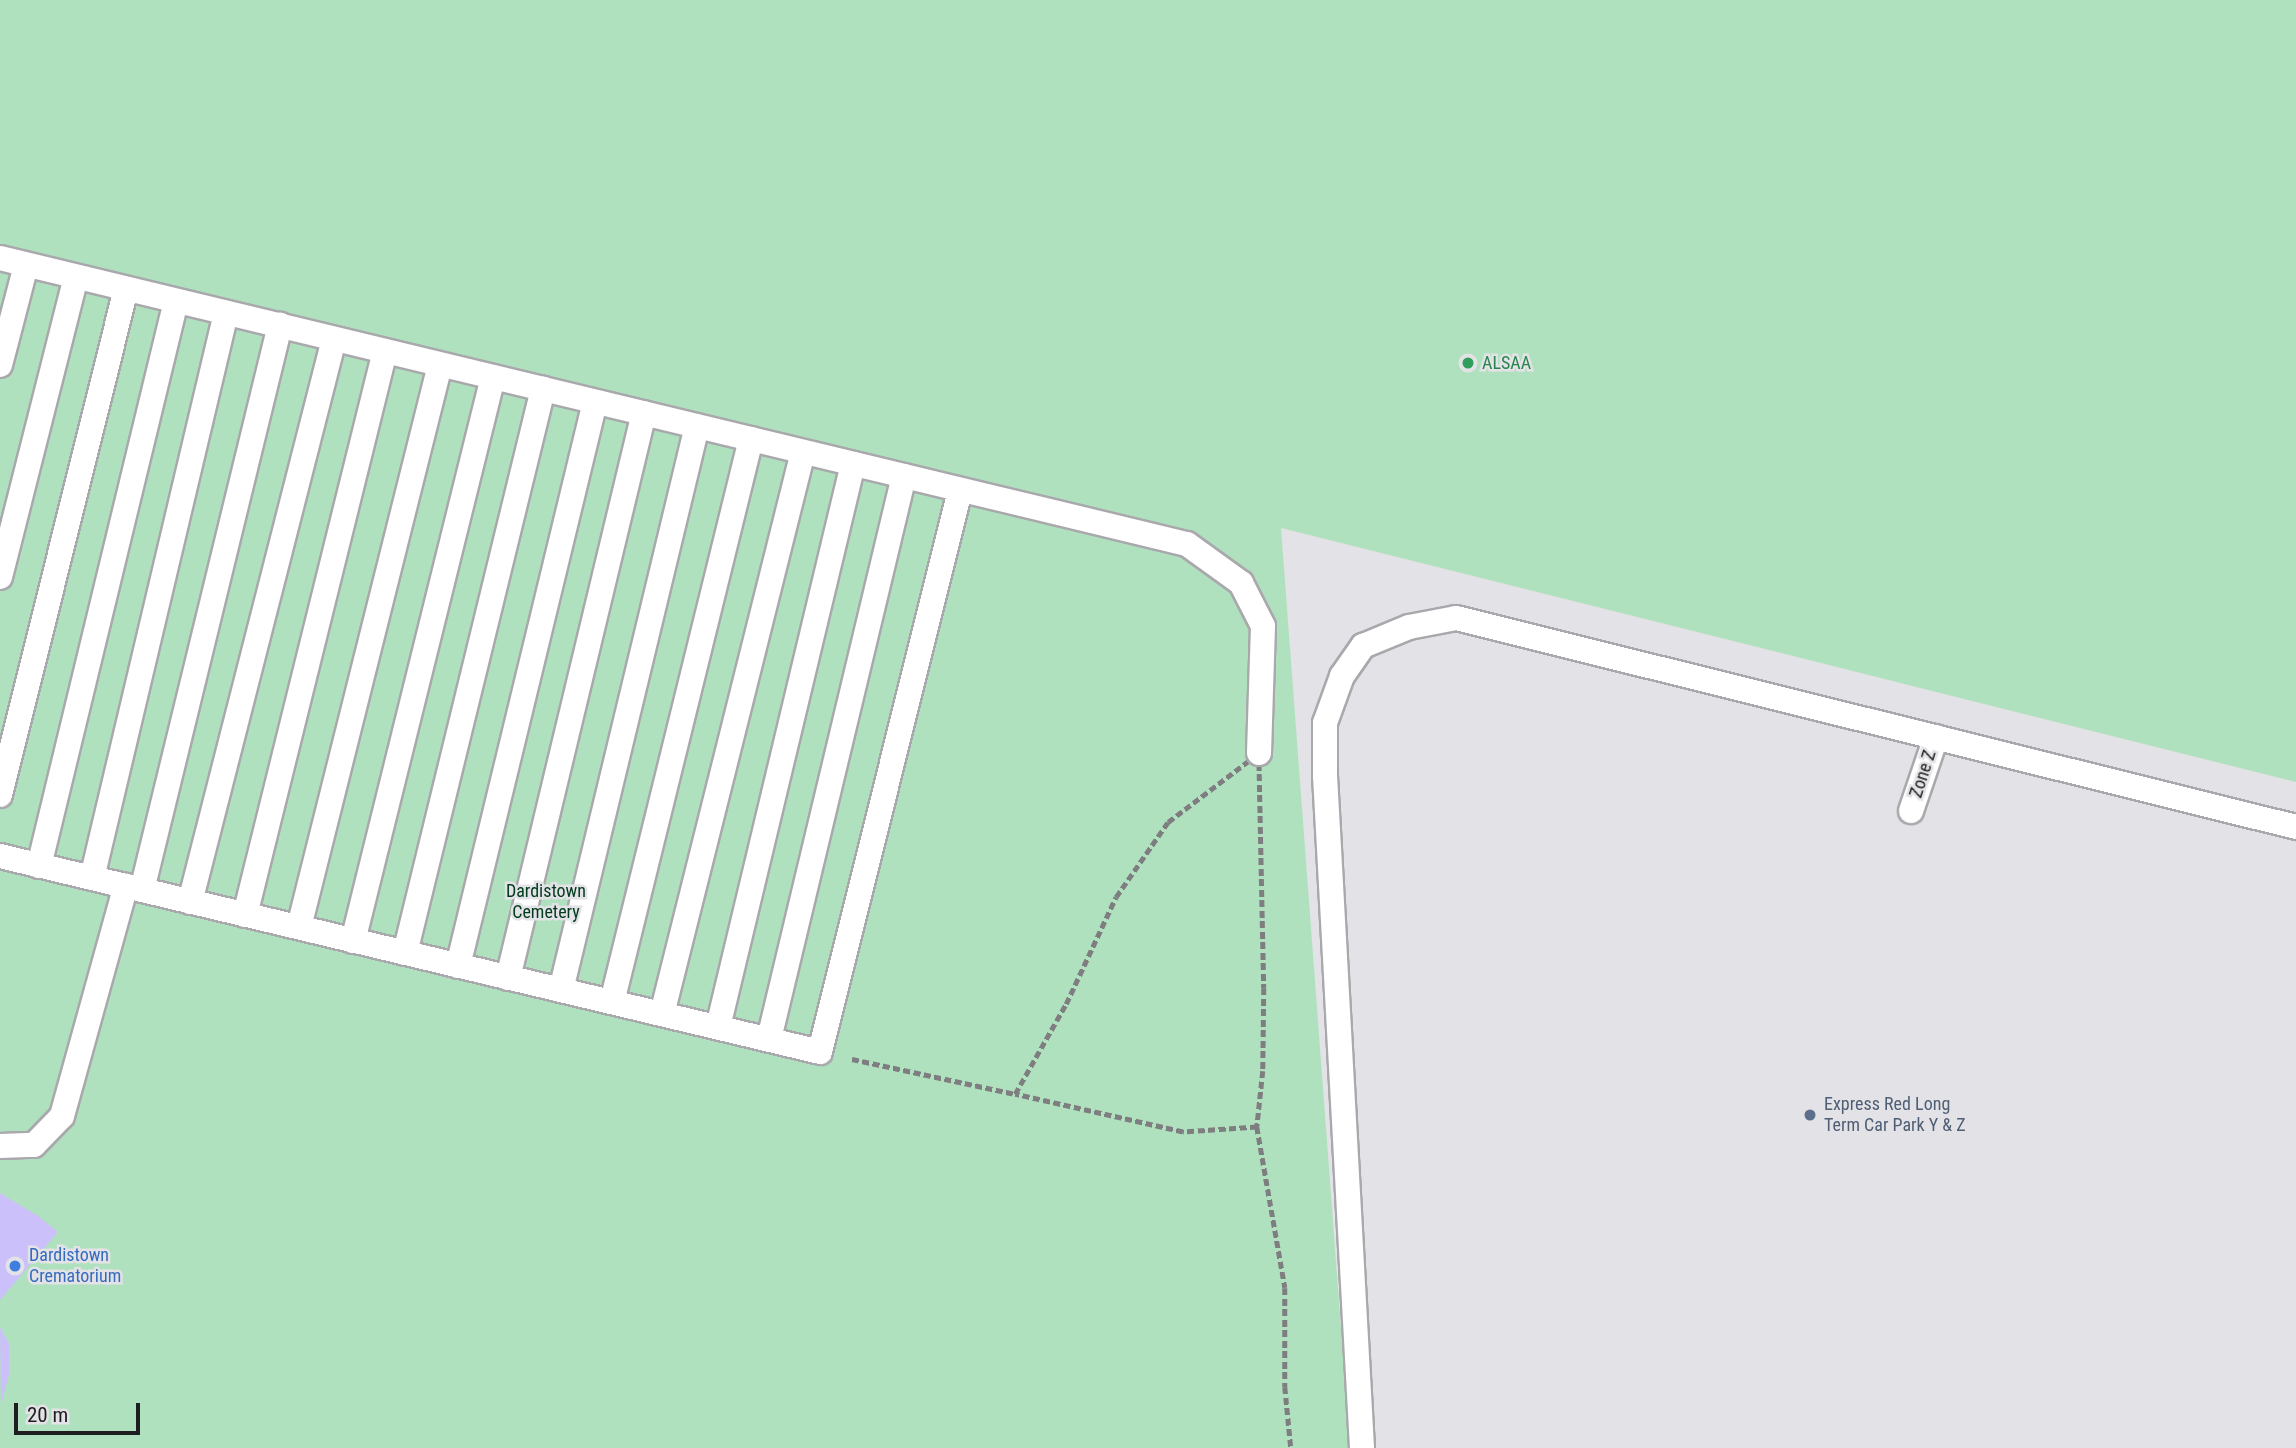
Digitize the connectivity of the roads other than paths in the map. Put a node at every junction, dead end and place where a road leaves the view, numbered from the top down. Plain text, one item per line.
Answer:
1 (0, 258) edge
2 (26, 265) junction
3 (76, 277) junction
4 (127, 289) junction
5 (176, 301) junction
6 (226, 313) junction
7 (280, 325) junction
8 (334, 339) junction
9 (385, 351) junction
10 (0, 365) edge
11 (440, 365) junction
12 (493, 377) junction
13 (542, 389) junction
14 (595, 402) junction
15 (644, 414) junction
16 (697, 426) junction
17 (751, 439) junction
18 (803, 452) junction
19 (853, 464) junction
20 (904, 476) junction
21 (960, 490) junction
22 (0, 578) edge
23 (1936, 737) junction
24 (1259, 753) road end
25 (0, 795) edge
26 (1911, 811) dead end
27 (2296, 827) edge
28 (0, 856) edge
29 (39, 866) junction
30 (92, 878) junction
31 (134, 888) junction
32 (190, 902) junction
33 (245, 915) junction
34 (299, 928) junction
35 (353, 941) junction
36 (405, 953) junction
37 (458, 966) junction
38 (508, 978) junction
39 (561, 990) junction
40 (611, 1002) junction
41 (663, 1014) junction
42 (718, 1027) junction
43 (769, 1039) junction
44 (0, 1146) edge
45 (1362, 1448) edge

1 - 2 lane
2 - 3 lane
2 - 10 lane
3 - 4 lane
3 - 22 lane
4 - 5 lane
4 - 25 lane
5 - 6 lane
5 - 29 lane
6 - 7 lane
6 - 30 lane
7 - 8 lane
7 - 31 lane
8 - 9 lane
8 - 32 lane
9 - 11 lane
9 - 33 lane
11 - 12 lane
11 - 34 lane
12 - 13 lane
12 - 35 lane
13 - 14 lane
13 - 36 lane
14 - 15 lane
14 - 37 lane
15 - 16 lane
15 - 38 lane
16 - 17 lane
16 - 39 lane
17 - 18 lane
17 - 40 lane
18 - 19 lane
18 - 41 lane
19 - 20 lane
19 - 42 lane
20 - 21 lane
20 - 43 lane
21 - 24 lane
21 - 43 lane
23 - 26 lane, Zone Z
23 - 27 lane
23 - 45 lane
28 - 29 lane
29 - 30 lane
30 - 31 lane
31 - 32 lane
31 - 44 lane
32 - 33 lane
33 - 34 lane
34 - 35 lane
35 - 36 lane
36 - 37 lane
37 - 38 lane
38 - 39 lane
39 - 40 lane
40 - 41 lane
41 - 42 lane
42 - 43 lane

